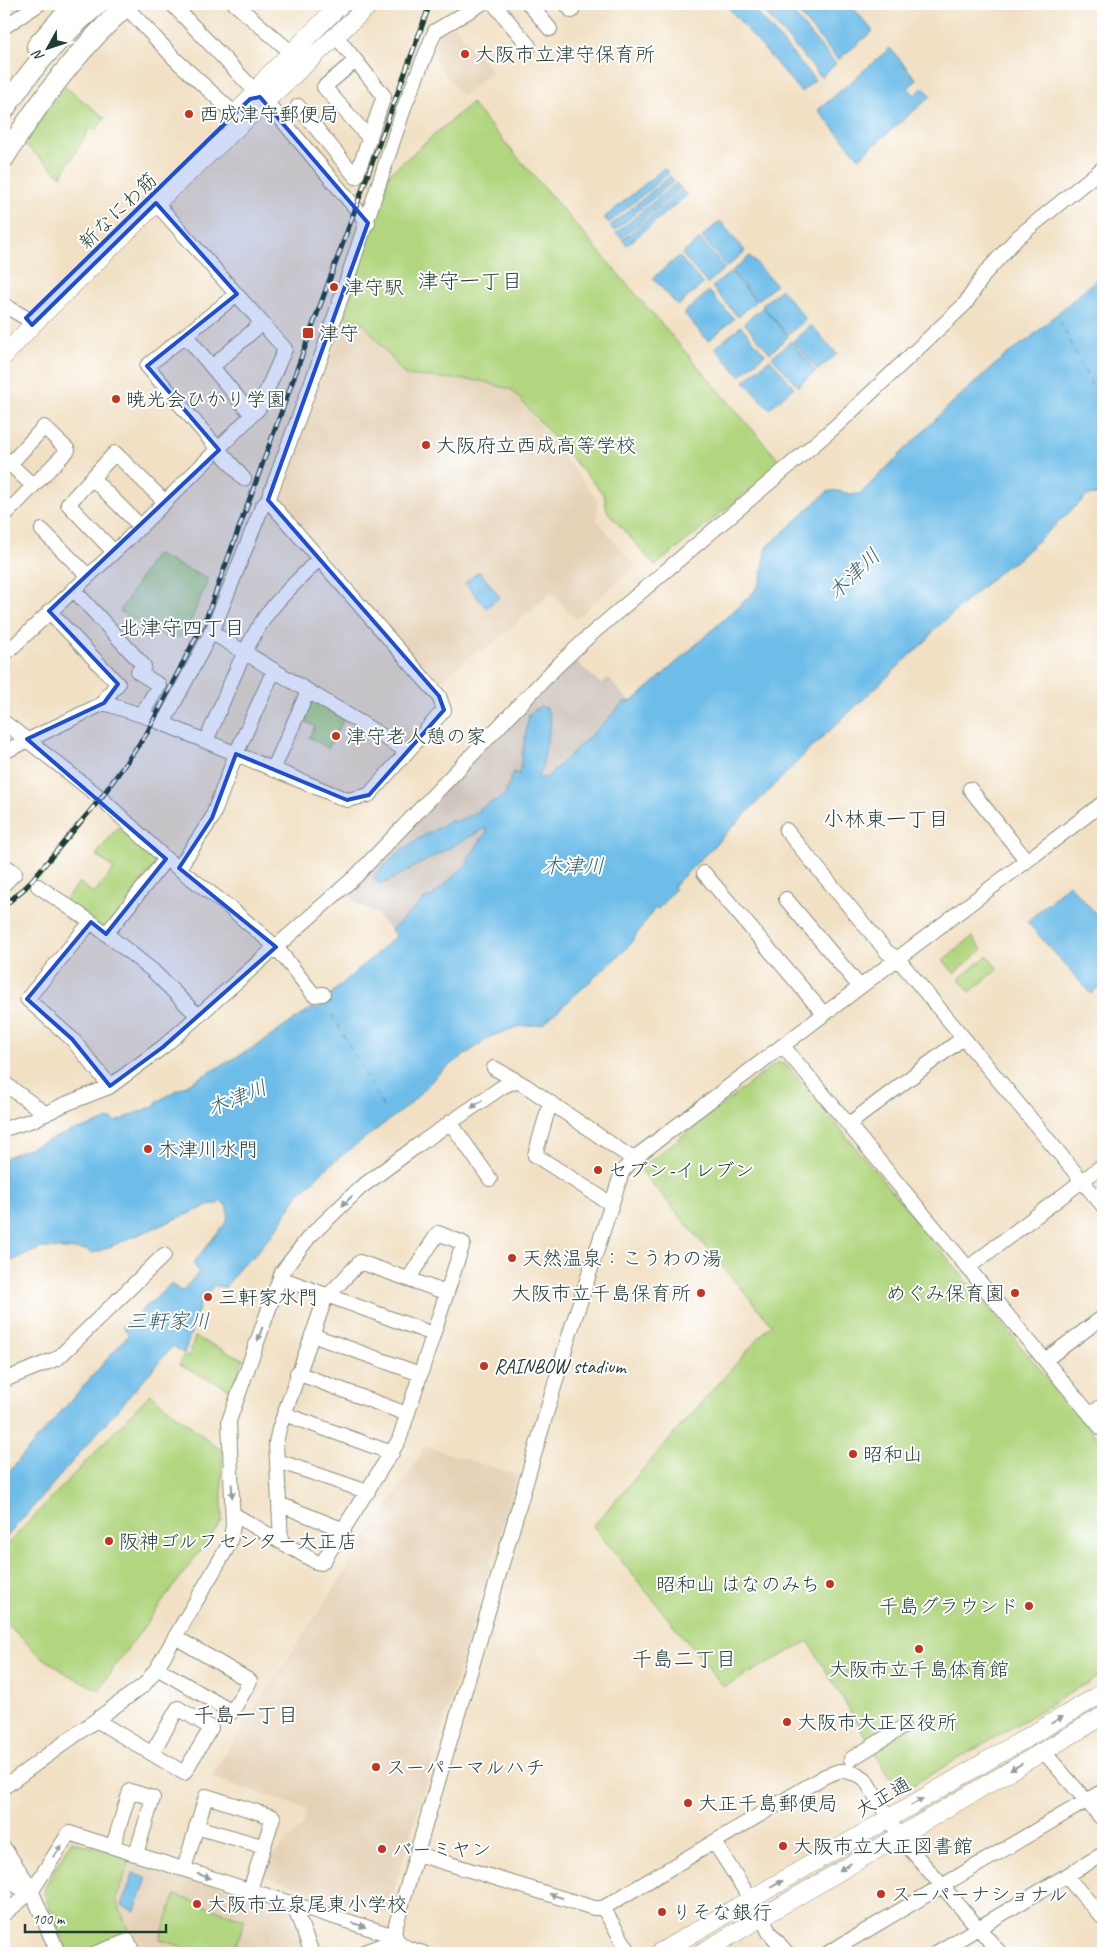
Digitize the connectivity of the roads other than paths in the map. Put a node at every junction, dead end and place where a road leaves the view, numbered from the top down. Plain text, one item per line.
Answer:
1 (39, 4) edge
2 (77, 4) edge
3 (98, 4) edge
4 (172, 4) edge
5 (235, 4) edge
6 (341, 4) edge
7 (356, 4) edge
8 (370, 4) edge
9 (481, 4) edge
10 (494, 4) edge
11 (529, 4) edge
12 (127, 5) edge
13 (4, 27) edge
14 (550, 29) dead end
15 (336, 36) junction
16 (530, 46) dead end
17 (292, 53) junction
18 (356, 61) junction
19 (4, 86) edge
20 (258, 99) junction
21 (298, 106) dead end
22 (4, 110) edge
23 (235, 114) junction
24 (4, 134) edge
25 (370, 139) junction
26 (4, 158) edge
27 (4, 168) edge
28 (1103, 168) edge
29 (156, 203) junction
30 (368, 222) junction
31 (237, 294) junction
32 (4, 306) edge
33 (29, 322) junction
34 (262, 324) junction
35 (186, 336) junction
36 (4, 340) edge
37 (4, 356) edge
38 (212, 367) junction
39 (252, 415) junction
40 (219, 450) junction
41 (7, 460) edge
42 (92, 478) junction
43 (244, 479) dead end
44 (33, 486) junction
45 (268, 500) junction
46 (166, 502) junction
47 (4, 516) edge
48 (141, 527) junction
49 (42, 530) dead end
50 (114, 552) junction
51 (319, 558) junction
52 (88, 576) junction
53 (74, 589) junction
54 (49, 612) junction
55 (211, 632) junction
56 (244, 652) junction
57 (4, 655) edge
58 (274, 670) junction
59 (308, 691) junction
60 (104, 703) junction
61 (142, 714) junction
62 (4, 722) edge
63 (163, 724) junction
64 (27, 739) junction
65 (206, 741) junction
66 (407, 751) junction
67 (4, 752) edge
68 (236, 754) junction
69 (273, 770) junction
70 (970, 789) dead end
71 (1103, 804) edge
72 (786, 830) dead end
73 (166, 859) junction
74 (1027, 861) junction
75 (4, 865) edge
76 (179, 868) junction
77 (704, 873) dead end
78 (4, 884) edge
79 (38, 886) dead end
80 (786, 899) dead end
81 (91, 922) junction
82 (106, 934) junction
83 (276, 947) junction
84 (898, 959) junction
85 (860, 987) junction
86 (323, 994) dead end
87 (824, 1014) junction
88 (198, 1016) junction
89 (963, 1038) junction
90 (783, 1046) junction
91 (494, 1068) dead end
92 (520, 1082) junction
93 (4, 1083) edge
94 (110, 1086) junction
95 (550, 1103) junction
96 (46, 1114) junction
97 (450, 1122) junction
98 (848, 1124) junction
99 (4, 1129) edge
100 (633, 1159) junction
101 (1103, 1166) edge
102 (490, 1179) dead end
103 (1083, 1182) junction
104 (610, 1204) junction
105 (1103, 1206) edge
106 (164, 1255) dead end
107 (968, 1267) junction
108 (280, 1278) junction
109 (410, 1278) junction
110 (447, 1293) junction
111 (328, 1295) junction
112 (1103, 1317) edge
113 (433, 1334) junction
114 (312, 1335) junction
115 (1045, 1360) junction
116 (297, 1373) junction
117 (420, 1374) junction
118 (4, 1380) edge
119 (1103, 1405) edge
120 (284, 1414) junction
121 (407, 1414) junction
122 (1090, 1415) junction
123 (1103, 1430) edge
124 (392, 1453) junction
125 (278, 1460) junction
126 (368, 1492) junction
127 (279, 1504) junction
128 (233, 1514) junction
129 (344, 1530) junction
130 (281, 1542) junction
131 (174, 1637) junction
132 (157, 1668) junction
133 (1103, 1693) edge
134 (1103, 1716) edge
135 (96, 1720) junction
136 (903, 1727) dead end
137 (1043, 1751) junction
138 (152, 1753) junction
139 (851, 1759) dead end
140 (4, 1787) edge
141 (1103, 1791) edge
142 (1086, 1801) junction
143 (889, 1818) junction
144 (1103, 1820) edge
145 (196, 1827) junction
146 (899, 1836) junction
147 (714, 1842) junction
148 (112, 1846) junction
149 (262, 1846) junction
150 (4, 1848) edge
151 (136, 1854) junction
152 (417, 1854) junction
153 (1103, 1854) edge
154 (4, 1865) edge
155 (184, 1870) junction
156 (1066, 1876) junction
157 (942, 1886) junction
158 (250, 1890) junction
159 (31, 1892) junction
160 (751, 1900) junction
161 (293, 1904) junction
162 (603, 1908) junction
163 (4, 1914) edge
164 (762, 1917) junction
165 (1103, 1918) edge
166 (978, 1929) junction
167 (399, 1948) edge
168 (58, 1953) edge
169 (96, 1953) edge
170 (133, 1953) edge
171 (312, 1953) edge
172 (361, 1953) edge
173 (423, 1953) edge
174 (630, 1953) edge
175 (659, 1953) edge
176 (701, 1953) edge
177 (787, 1953) edge
178 (828, 1953) edge
179 (936, 1953) edge
180 (1000, 1953) edge

1 - 13 street
2 - 19 highway
3 - 22 highway
4 - 20 street
5 - 17 street
6 - 17 main road
7 - 20 main road, 新なにわ筋
8 - 15 main road
9 - 30 street
10 - 16 street
11 - 14 street
12 - 23 street
12 - 24 highway
12 - 26 highway
12 - 27 street
15 - 18 street
15 - 20 main road
17 - 20 main road
18 - 25 street
18 - 25 street
20 - 23 main road, 新なにわ筋
20 - 29 main road, 新なにわ筋
20 - 30 street
21 - 25 street
23 - 33 main road, 新なにわ筋
28 - 83 street
29 - 31 street
29 - 33 main road, 新なにわ筋
30 - 45 street
31 - 34 street
31 - 35 street
32 - 33 street
33 - 36 main road, 新なにわ筋
33 - 37 main road, 新なにわ筋
34 - 38 street
34 - 39 street
35 - 38 street
35 - 40 street
38 - 39 street
39 - 40 street
40 - 43 street
40 - 46 street
41 - 44 street
41 - 44 street
42 - 46 street
42 - 48 street
42 - 50 street
44 - 47 street
45 - 51 street
45 - 55 street
46 - 48 street
48 - 50 street
49 - 52 street
50 - 52 street
51 - 56 street
51 - 66 street
52 - 53 street
53 - 54 street
53 - 61 street
54 - 57 street
54 - 60 street
55 - 56 street
55 - 63 street
56 - 58 street
56 - 65 street
58 - 59 street
58 - 68 street
59 - 66 street
59 - 69 street
60 - 61 street
60 - 64 street
61 - 63 street
62 - 64 street
63 - 65 street
64 - 67 street
64 - 73 street
65 - 68 street
66 - 69 street
68 - 69 street
68 - 76 street
70 - 74 street
71 - 74 street
72 - 84 street
73 - 76 street
73 - 82 street
74 - 84 street
75 - 78 street
76 - 83 street
77 - 87 street
79 - 81 street
80 - 85 street
81 - 82 street
81 - 94 street
82 - 88 street
83 - 86 street
83 - 88 street
84 - 85 street
84 - 89 street
85 - 87 street
87 - 90 street
88 - 94 street
89 - 98 street
89 - 103 street
90 - 98 street
90 - 100 street
91 - 92 street
92 - 95 street
92 -> 97 street
93 - 96 street
94 - 96 street
95 - 100 street
95 - 104 street
96 - 99 street
97 - 102 street
97 -> 108 street
98 - 107 street
100 - 104 street
101 - 103 street
103 - 105 street
103 - 107 street
104 - 152 street
106 - 118 street
107 - 115 street
108 - 111 street
108 -> 128 street
109 - 110 street
109 - 110 street
109 - 111 street
110 - 113 street
111 - 113 street
111 - 114 street
112 - 115 street
113 - 117 street
114 - 116 street
114 - 117 street
115 - 122 street
116 - 120 street
116 - 121 street
117 - 121 street
119 - 122 street
120 - 124 street
120 - 125 street
121 - 124 street
122 - 123 street
124 - 126 street
125 - 126 street
125 - 127 street
126 - 129 street
127 - 129 street
127 - 130 street
128 - 130 street
128 - 131 street
129 - 130 street
131 - 132 street
131 - 132 street
132 - 135 street
143 -> 133 main road, 大正通
134 - 137 main road, 大正通
135 - 138 street
135 - 140 street
136 - 139 street
137 - 142 street
137 -> 146 main road, 大正通
138 - 138 street
141 - 142 street
142 - 144 street
142 - 157 street
143 - 146 street
143 - 147 street
160 -> 143 main road, 大正通
145 - 149 street
145 - 149 street
145 - 155 street
146 - 157 street
146 -> 164 main road, 大正通
147 - 160 street
147 - 162 street
148 - 151 street
148 - 151 street
159 -> 148 street
149 - 158 street
150 - 159 street
151 - 155 street
162 -> 152 street
152 - 167 street
153 - 156 street
154 - 159 street
155 -> 158 street
156 - 165 street
156 - 166 street
157 - 166 street
157 - 178 street
158 - 161 street
159 - 163 street
159 - 168 street
160 - 164 street
160 - 175 main road, 大正通
161 -> 167 street
161 - 171 street
162 - 174 street
164 - 176 main road, 大正通
164 - 177 street
166 - 179 street
166 - 180 street
167 - 172 street
167 - 173 street
169 - 170 street

